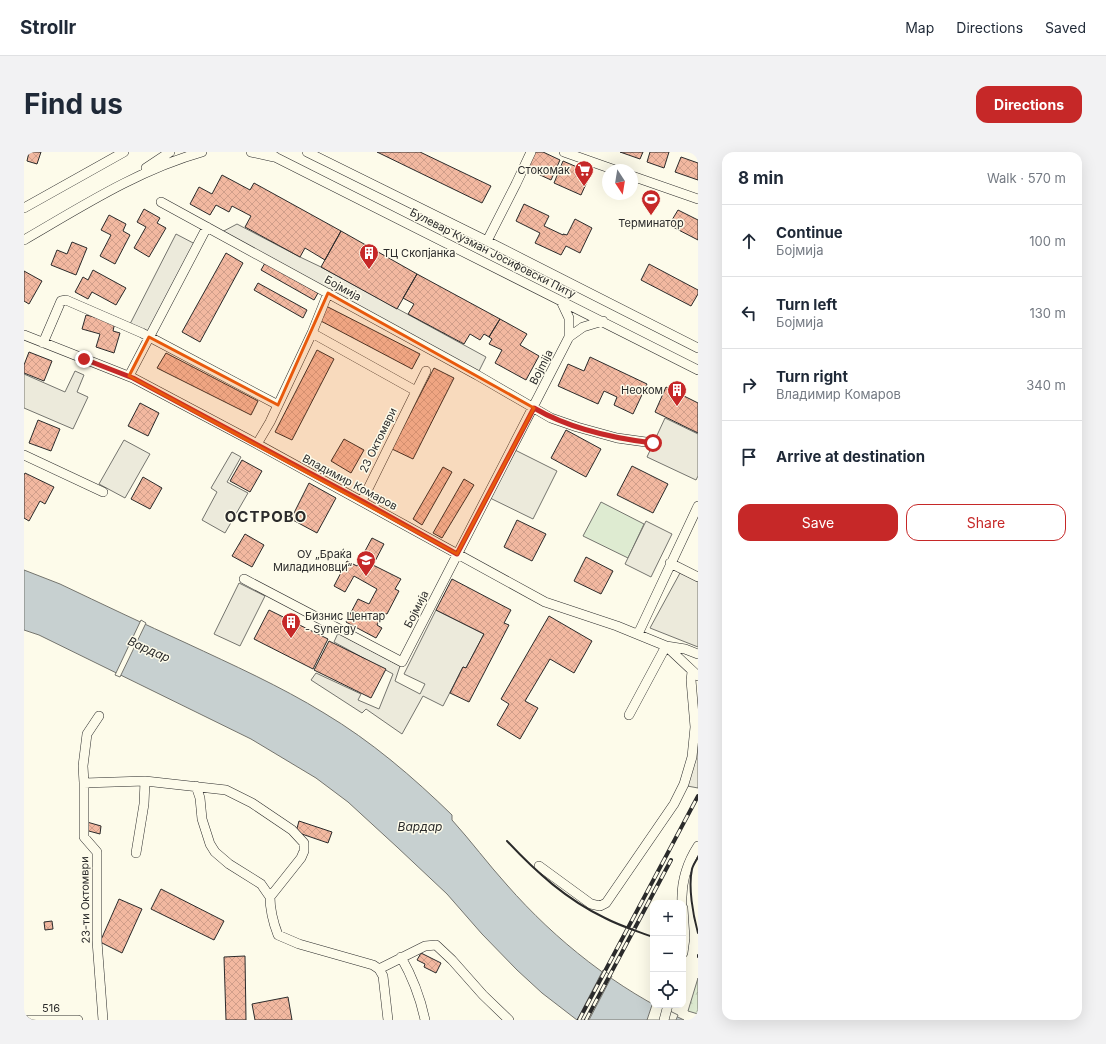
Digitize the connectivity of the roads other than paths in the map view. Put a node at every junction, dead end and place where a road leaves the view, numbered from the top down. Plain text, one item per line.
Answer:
1 (124, 152) edge
2 (170, 152) edge
3 (202, 152) edge
4 (251, 152) edge
5 (268, 152) edge
6 (307, 152) edge
7 (531, 152) edge
8 (564, 152) edge
9 (277, 158) junction
10 (602, 165) edge
11 (638, 178) edge
12 (129, 180) junction
13 (698, 199) edge
14 (161, 202) dead end
15 (24, 208) edge
16 (207, 227) junction
17 (24, 240) edge
18 (487, 240) junction
19 (328, 293) junction
20 (562, 300) junction
21 (603, 322) junction
22 (312, 333) junction
23 (24, 335) edge
24 (149, 337) junction
25 (569, 337) junction
26 (43, 343) junction
27 (698, 348) edge
28 (698, 370) edge
29 (426, 371) dead end
30 (129, 376) junction
31 (416, 391) junction
32 (278, 405) junction
33 (534, 408) junction
34 (653, 443) dead end
35 (257, 444) junction
36 (25, 458) edge
37 (103, 492) dead end
38 (362, 501) junction
39 (698, 506) edge
40 (457, 554) junction
41 (670, 563) junction
42 (698, 578) edge
43 (244, 579) dead end
44 (638, 634) junction
45 (666, 646) junction
46 (698, 654) edge
47 (695, 674) edge
48 (629, 714) dead end
49 (99, 716) dead end
50 (144, 781) junction
51 (84, 783) junction
52 (196, 786) junction
53 (698, 846) edge
54 (136, 853) dead end
55 (538, 866) dead end
56 (270, 897) junction
57 (682, 900) edge
58 (401, 957) junction
59 (379, 969) junction
60 (667, 1008) edge
61 (24, 1020) edge
62 (78, 1020) edge
63 (103, 1020) edge
64 (388, 1020) edge
65 (425, 1020) edge
66 (509, 1020) edge
67 (664, 1020) edge

1 - 15 street
2 - 12 street
3 - 12 street
4 - 9 street, Булевар Кузман Јосифовски Питу
5 - 9 street, Булевар Кузман Јосифовски Питу
6 - 18 street, Булевар Кузман Јосифовски Питу
7 - 18 street
8 - 10 street
9 - 20 street, Булевар Кузман Јосифовски Питу
11 - 13 street
12 - 17 street
14 - 16 street, Бојмија
16 - 19 street, Бојмија
16 - 24 street
18 - 27 street, Булевар Кузман Јосифовски Питу
19 - 22 street
19 - 33 street, Бојмија
20 - 21 street, Булевар Кузман Јосифовски Питу
20 - 25 street
21 - 25 street
21 - 28 street, Булевар Кузман Јосифовски Питу
22 - 31 street
22 - 32 street
23 - 26 street, Владимир Комаров
24 - 26 street
24 - 30 street
24 - 32 street
25 - 33 street, Bojmija
26 - 30 street, Владимир Комаров
29 - 31 street, 23 Октомври
30 - 35 street, Владимир Комаров
31 - 38 street, 23 Октомври
32 - 35 street
33 - 34 street, Бојмија
33 - 40 street, Бојмија
35 - 38 street, Владимир Комаров
36 - 37 street
38 - 40 street, Владимир Комаров
39 - 41 street
40 - 43 street, Бојмија
40 - 44 street, Владимир Комаров
41 - 42 street
41 - 44 street
44 - 45 street, Владимир Комаров
45 - 46 street, Владимир Комаров
45 - 47 street, Владимир Комаров
45 - 48 street
47 - 55 street
49 - 51 street, 23-ти Октомври
50 - 51 street
50 - 52 street
50 - 54 street
51 - 63 street, 23-ти Октомври
52 - 56 street
52 - 56 street
53 - 57 street
56 - 59 street
58 - 59 street
58 - 65 street
58 - 66 street
59 - 64 street
60 - 67 street
61 - 62 street, 516

